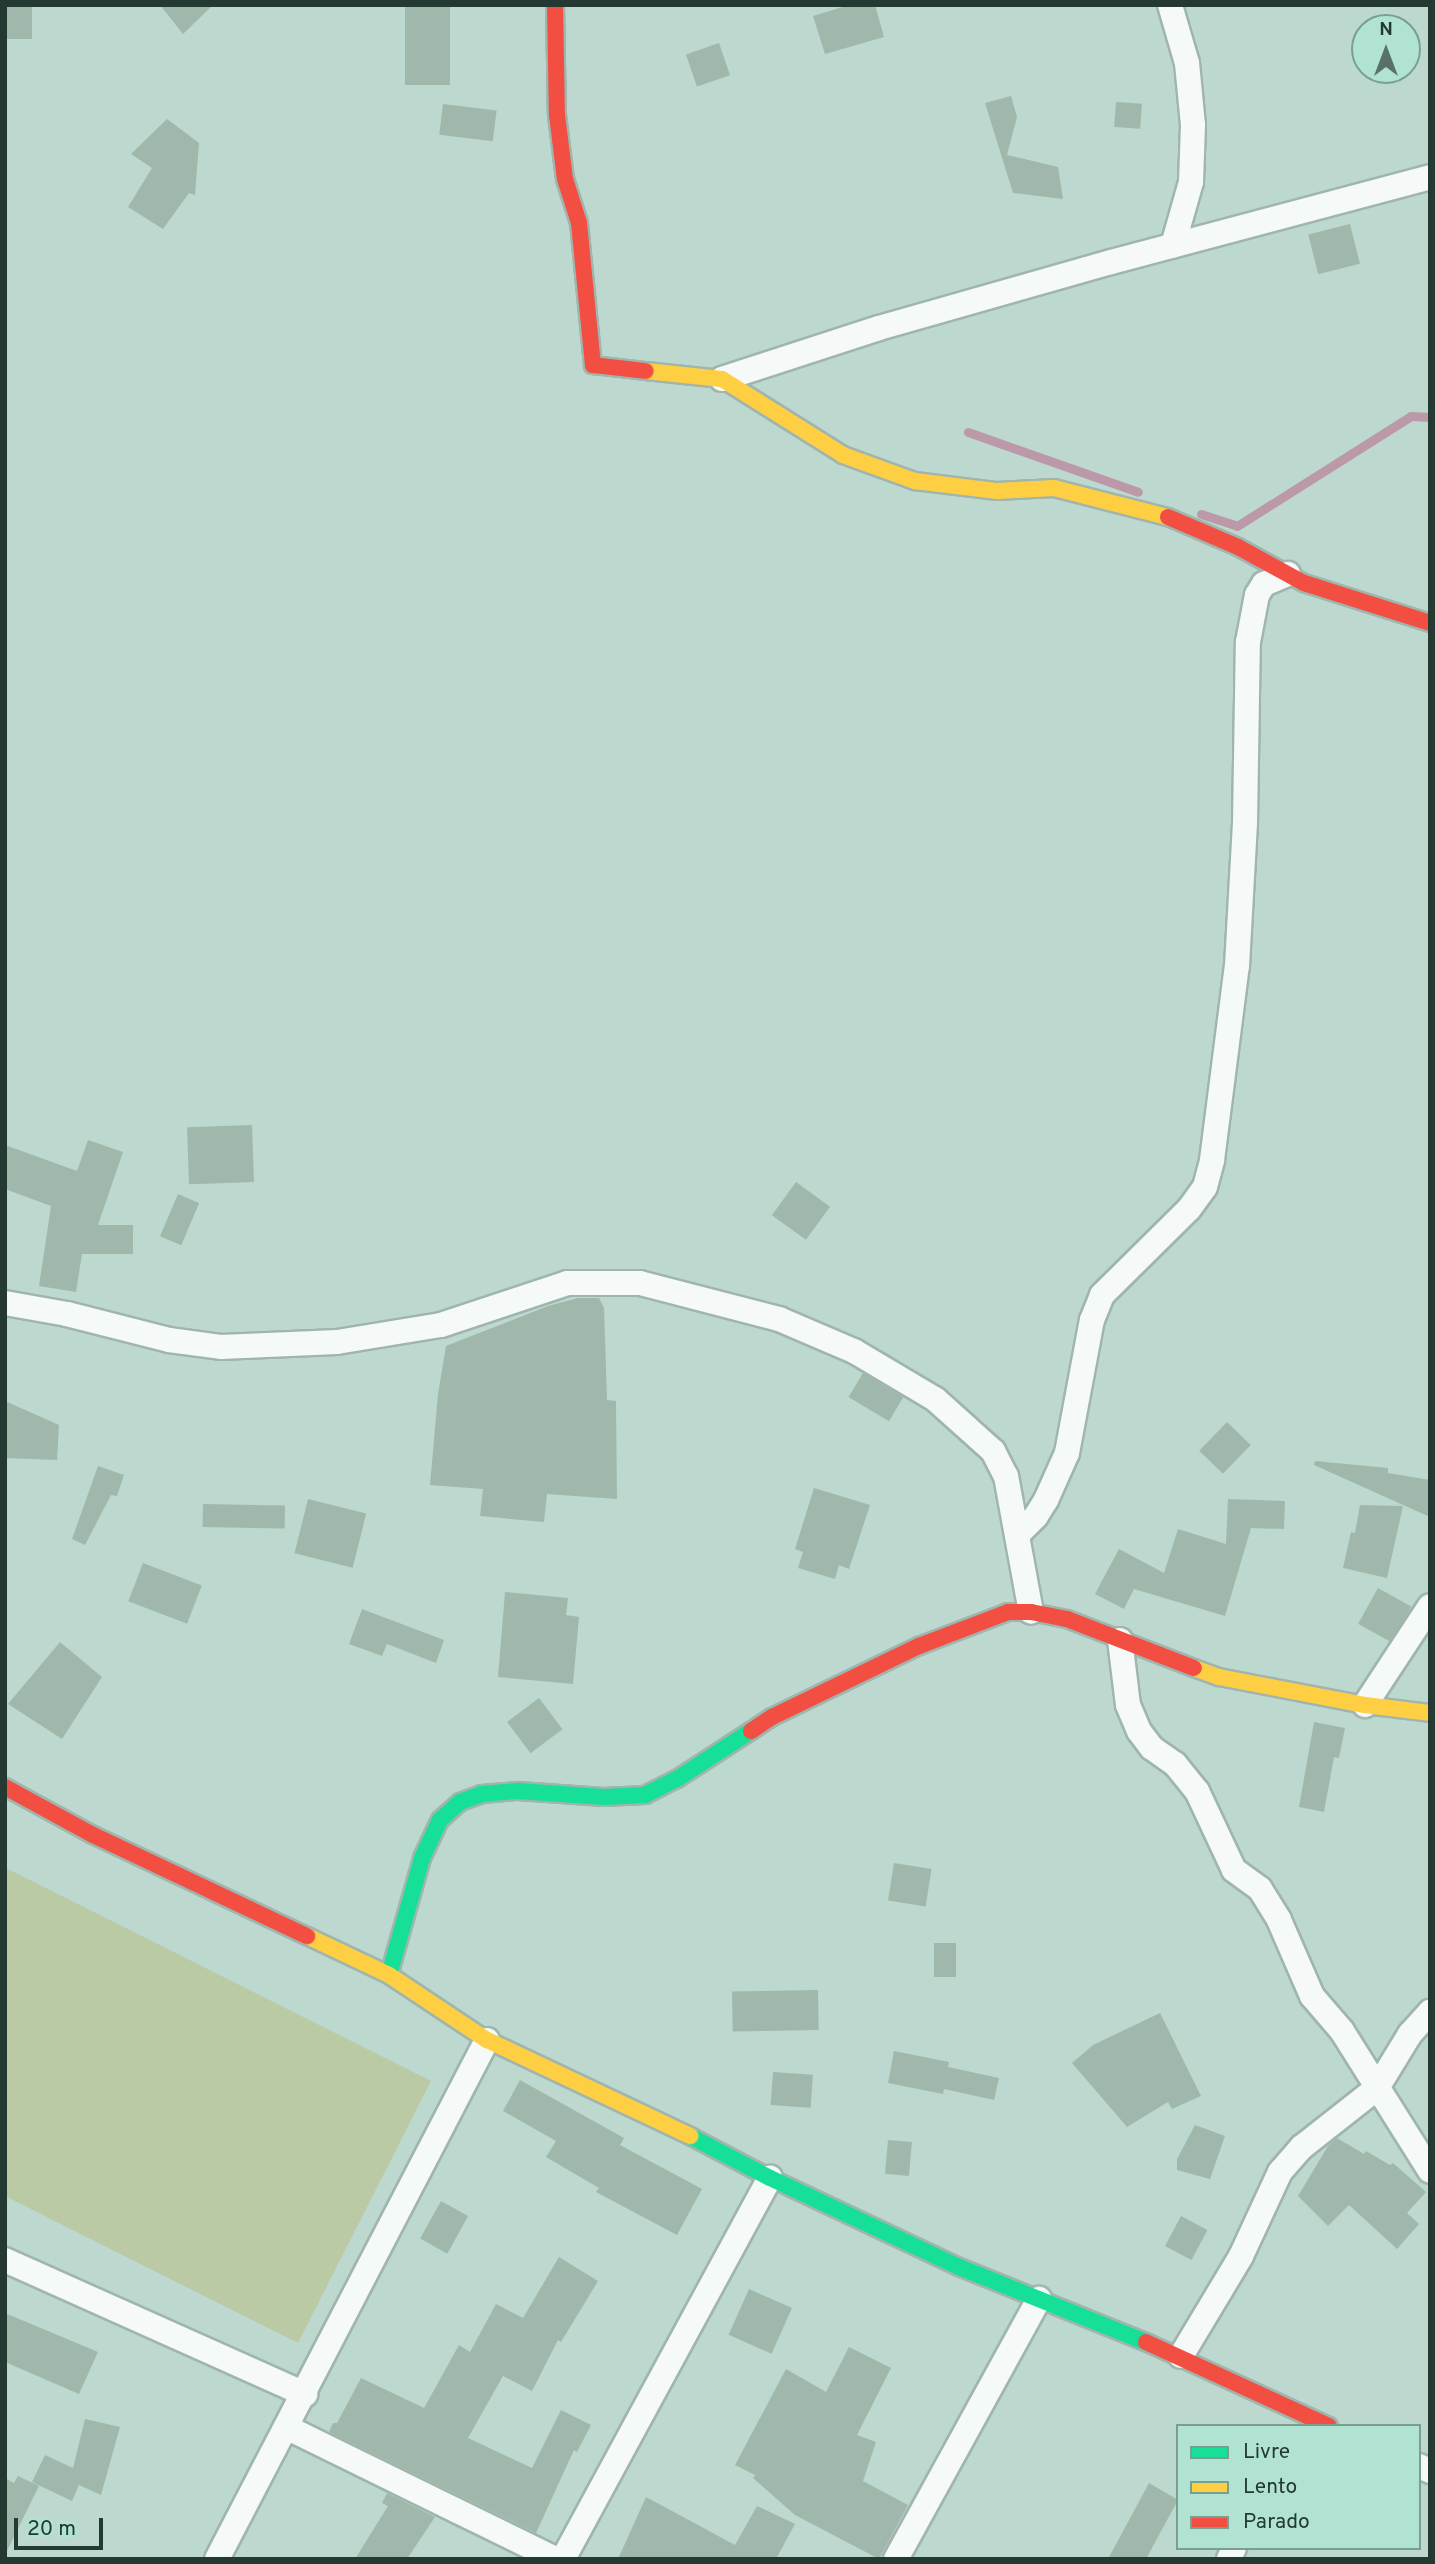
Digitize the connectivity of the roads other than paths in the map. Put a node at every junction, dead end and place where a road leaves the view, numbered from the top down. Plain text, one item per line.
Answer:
1 (555, 5) edge
2 (1170, 5) edge
3 (1430, 177) edge
4 (1173, 245) junction
5 (722, 379) junction
6 (1287, 574) junction
7 (1430, 623) edge
8 (5, 1303) edge
9 (1017, 1535) junction
10 (1430, 1606) edge
11 (1031, 1612) junction
12 (1119, 1640) junction
13 (1365, 1705) junction
14 (1430, 1713) edge
15 (5, 1787) edge
16 (389, 1975) junction
17 (1430, 2012) edge
18 (487, 2040) junction
19 (1377, 2088) junction
20 (1430, 2172) edge
21 (770, 2178) junction
22 (5, 2260) edge
23 (1039, 2299) junction
24 (1181, 2356) junction
25 (304, 2394) junction
26 (1302, 2420) edge
27 (1320, 2424) edge
28 (286, 2427) junction
29 (216, 2559) edge
30 (555, 2559) edge
31 (564, 2559) edge
32 (896, 2559) edge

1 - 5 street
2 - 4 street
3 - 4 street
4 - 5 street
5 - 6 street
6 - 7 street
6 - 9 street
8 - 9 street
9 - 11 street
10 - 13 street
11 - 12 street
11 - 16 street
12 - 13 street
12 - 19 street
13 - 14 street
15 - 16 street
16 - 18 street
17 - 19 street
18 - 21 street
18 - 25 street
19 - 20 street
19 - 24 street
21 - 23 street
21 - 31 street
22 - 25 street
23 - 24 street
23 - 32 street
24 - 26 street
25 - 28 street
26 - 27 street
28 - 29 street
28 - 30 street

